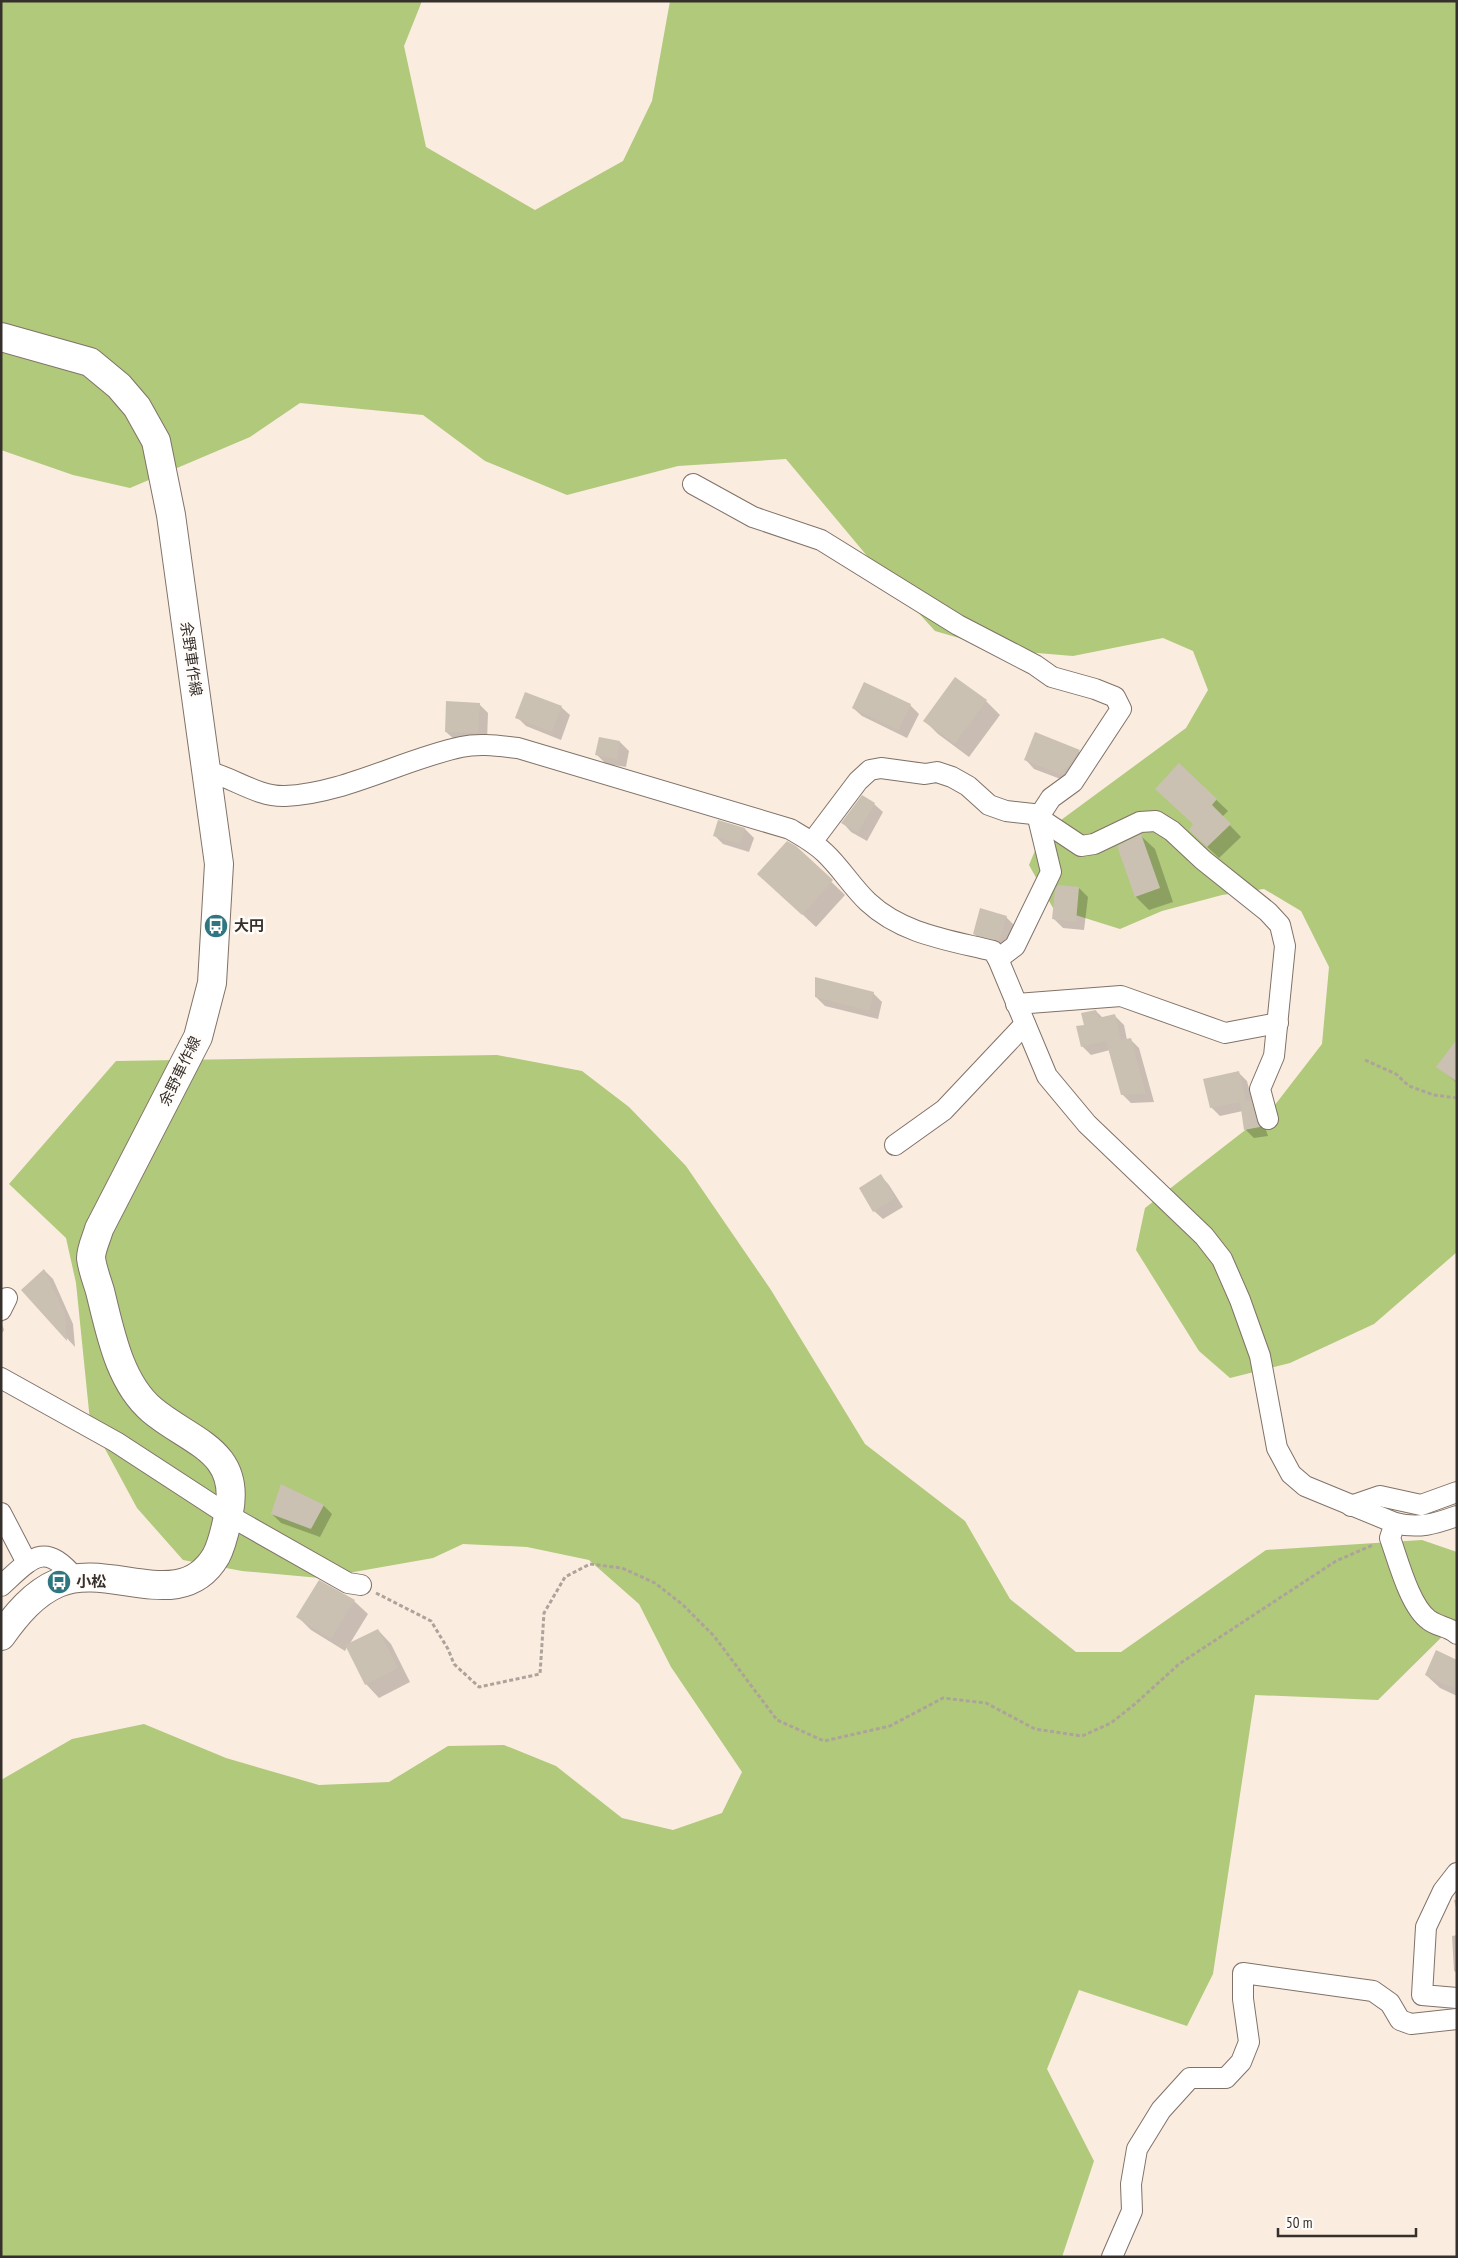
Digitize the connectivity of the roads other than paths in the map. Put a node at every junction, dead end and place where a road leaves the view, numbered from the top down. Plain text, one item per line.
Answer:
1 (1, 337) edge
2 (693, 484) dead end
3 (206, 771) junction
4 (1038, 818) junction
5 (812, 842) junction
6 (998, 959) junction
7 (1016, 1004) junction
8 (1278, 1023) junction
9 (1025, 1024) junction
10 (1268, 1119) dead end
11 (895, 1145) dead end
12 (1, 1378) edge
13 (1457, 1492) edge
14 (1351, 1506) junction
15 (1, 1513) edge
16 (228, 1515) junction
17 (1457, 1516) edge
18 (1392, 1531) junction
19 (26, 1563) junction
20 (76, 1579) junction
21 (360, 1585) road end
22 (1, 1586) edge
23 (1457, 1634) edge
24 (1, 1636) edge
25 (1457, 1873) edge
26 (1457, 1998) edge
27 (1457, 2019) edge
28 (1112, 2257) edge

1 - 3 main road, 余野車作線
2 - 4 street
3 - 5 street
3 - 16 main road, 余野車作線
4 - 5 street
4 - 6 street
4 - 8 street
5 - 6 street
6 - 7 street
7 - 8 street
7 - 9 street
8 - 10 street
9 - 11 street
9 - 14 street
12 - 16 street
13 - 14 street
14 - 18 street
15 - 19 street
16 - 20 main road, 余野車作線
16 - 21 street
17 - 18 street
18 - 23 street
19 - 20 street
19 - 22 street
20 - 24 main road, 余野車作線
25 - 26 street
27 - 28 street

